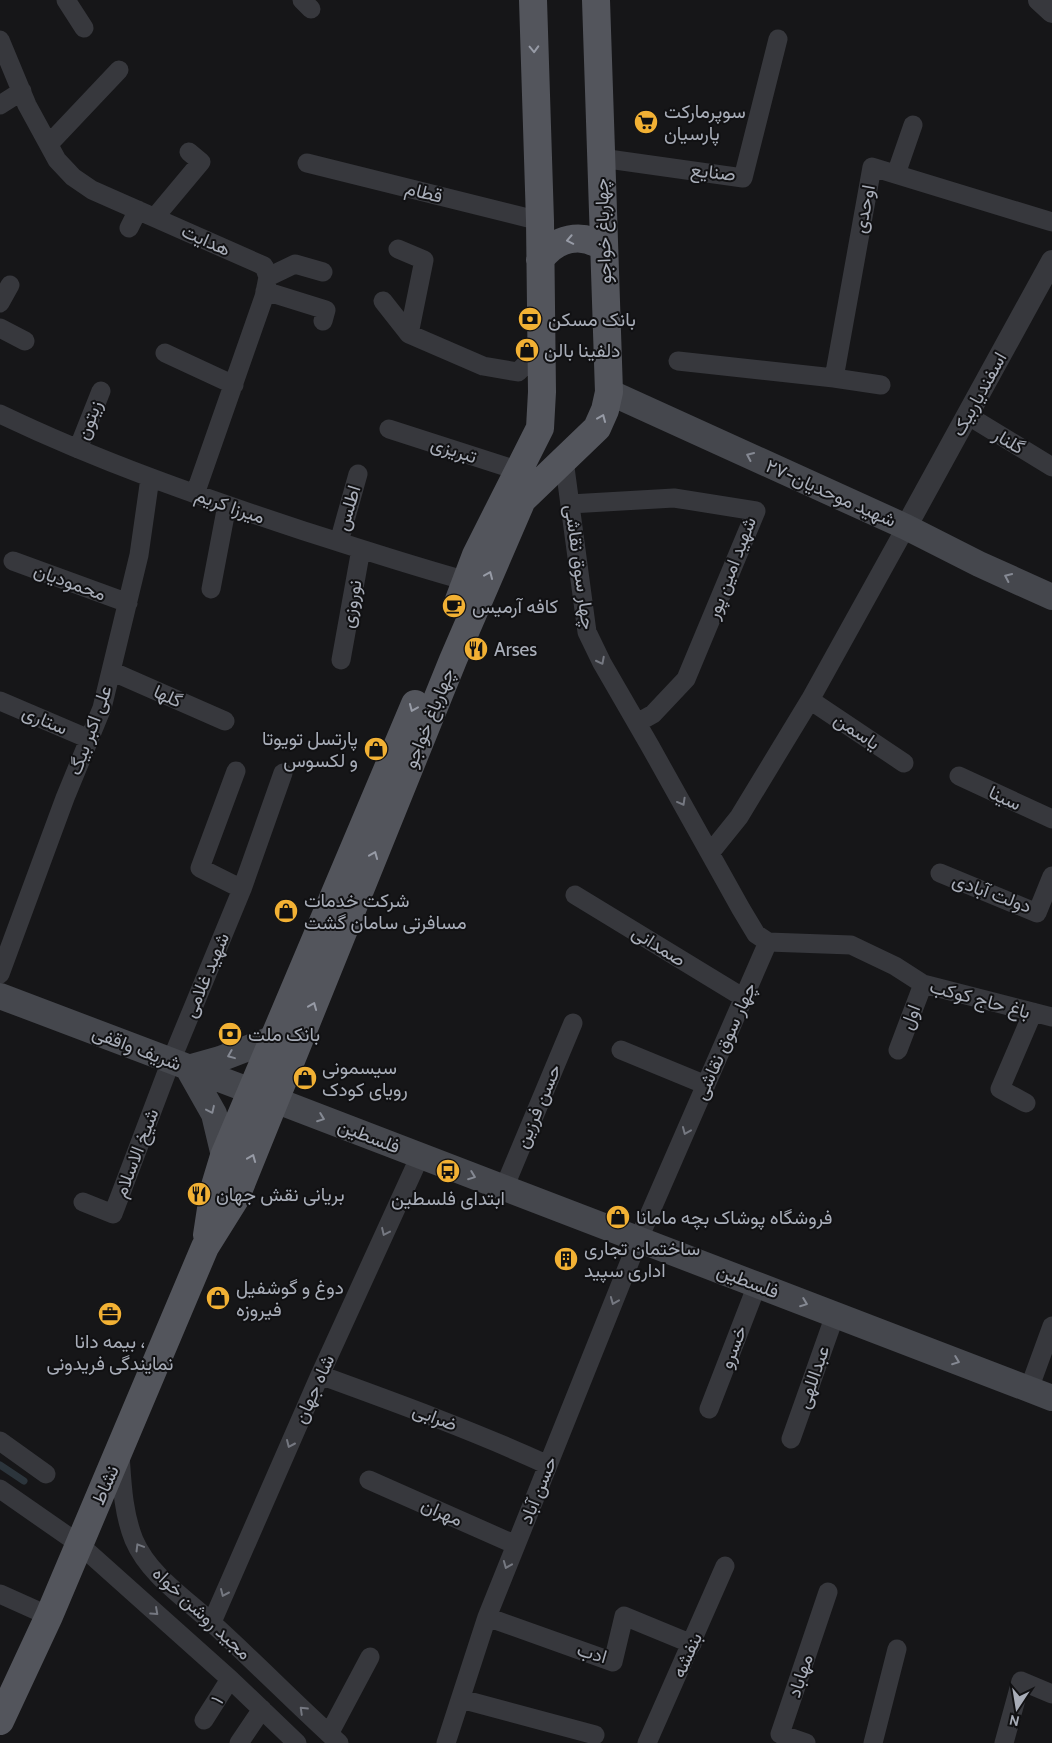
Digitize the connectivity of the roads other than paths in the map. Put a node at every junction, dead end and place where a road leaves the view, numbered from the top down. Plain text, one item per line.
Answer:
1 (66, 0) edge
2 (533, 0) edge
3 (596, 0) edge
4 (1039, 0) edge
5 (1052, 12) edge
6 (84, 28) dead end
7 (778, 39) dead end
8 (0, 40) edge
9 (119, 70) dead end
10 (22, 91) junction
11 (0, 105) edge
12 (913, 125) dead end
13 (49, 144) junction
14 (188, 152) dead end
15 (601, 158) junction
16 (307, 163) dead end
17 (896, 174) junction
18 (147, 214) junction
19 (540, 221) junction
20 (1052, 222) edge
21 (129, 228) dead end
22 (604, 248) junction
23 (398, 249) dead end
24 (540, 260) junction
25 (1052, 261) edge
26 (323, 272) dead end
27 (10, 284) dead end
28 (267, 284) junction
29 (383, 301) dead end
30 (0, 303) edge
31 (323, 321) dead end
32 (0, 328) edge
33 (409, 334) junction
34 (25, 341) dead end
35 (165, 353) dead end
36 (678, 361) dead end
37 (542, 367) junction
38 (834, 378) junction
39 (234, 384) junction
40 (881, 385) dead end
41 (101, 391) dead end
42 (609, 392) junction
43 (0, 414) edge
44 (967, 415) junction
45 (540, 428) junction
46 (388, 429) dead end
47 (78, 449) junction
48 (571, 453) junction
49 (1052, 467) edge
50 (519, 472) junction
51 (358, 474) dead end
52 (150, 478) junction
53 (195, 494) junction
54 (570, 504) junction
55 (227, 505) junction
56 (906, 527) junction
57 (339, 542) junction
58 (361, 549) junction
59 (13, 561) dead end
60 (467, 581) junction
61 (211, 590) dead end
62 (1052, 597) edge
63 (128, 603) junction
64 (341, 660) dead end
65 (111, 671) junction
66 (810, 700) junction
67 (0, 701) edge
68 (225, 721) dead end
69 (637, 723) junction
70 (90, 739) junction
71 (904, 763) dead end
72 (236, 771) dead end
73 (283, 773) dead end
74 (959, 776) dead end
75 (1052, 819) edge
76 (710, 853) junction
77 (940, 874) dead end
78 (1052, 876) edge
79 (242, 889) junction
80 (575, 894) dead end
81 (768, 942) junction
82 (0, 974) edge
83 (923, 984) junction
84 (0, 996) edge
85 (744, 998) junction
86 (1033, 1012) junction
87 (1052, 1017) edge
88 (573, 1023) dead end
89 (274, 1038) junction
90 (621, 1050) dead end
91 (898, 1050) dead end
92 (179, 1064) junction
93 (706, 1085) junction
94 (263, 1096) junction
95 (1026, 1102) dead end
96 (224, 1156) junction
97 (420, 1156) junction
98 (504, 1188) junction
99 (83, 1202) dead end
100 (639, 1240) junction
101 (205, 1247) junction
102 (757, 1285) junction
103 (835, 1315) junction
104 (1052, 1326) edge
105 (320, 1375) junction
106 (1041, 1393) edge
107 (710, 1409) dead end
108 (791, 1439) dead end
109 (0, 1441) edge
110 (120, 1452) junction
111 (548, 1465) junction
112 (46, 1474) dead end
113 (369, 1480) dead end
114 (0, 1489) edge
115 (79, 1544) junction
116 (516, 1545) junction
117 (725, 1566) dead end
118 (828, 1592) dead end
119 (0, 1594) edge
120 (49, 1616) junction
121 (487, 1617) junction
122 (212, 1622) junction
123 (692, 1644) junction
124 (896, 1649) dead end
125 (370, 1657) dead end
126 (230, 1679) junction
127 (1052, 1694) edge
128 (461, 1698) junction
129 (262, 1709) junction
130 (204, 1720) dead end
131 (0, 1721) edge
132 (595, 1735) dead end
133 (334, 1739) edge
134 (239, 1743) edge
135 (297, 1743) edge
136 (446, 1743) edge
137 (647, 1743) edge
138 (806, 1743) edge
139 (873, 1743) edge
140 (1004, 1743) edge

1 - 6 street
2 -> 19 main road, چهارباغ خواجو
3 - 15 main road, چهارباغ خواجو
4 - 5 street
7 - 15 street, صنایع
8 - 10 street, هدایت
9 - 13 street
10 - 11 street
10 - 13 street, هدایت
12 - 17 street
13 - 18 street, هدایت
14 - 18 street
15 - 22 main road, چهارباغ خواجو
16 - 19 street, قطام
17 - 20 street, اوحدی
17 - 38 street, اوحدی
18 - 21 street
18 - 28 street, هدایت
19 - 24 main road, چهارباغ خواجو
22 -> 24 main road
22 - 42 main road, چهارباغ خواجو
23 - 33 street
24 - 37 main road, چهارباغ خواجو
25 - 44 street, اسفندیاربیک
26 - 28 street
27 - 30 street
28 - 31 street
28 - 39 street
29 - 33 street
32 - 34 street
33 - 37 street
35 - 39 street
36 - 38 street
37 - 45 main road, چهارباغ خواجو
38 - 40 street
39 - 53 street
41 - 47 street, زیتون
48 -> 42 main road, چهارباغ خواجو
56 -> 42 main road, ۲۷-شهید موحدیان
43 - 47 street, میرزا کریم
44 - 49 street, گلنار
44 - 56 street, اسفندیاربیک
45 - 48 main road
45 - 50 main road, چهارباغ خواجو
46 - 50 street, تبریزی
47 - 52 street, میرزا کریم
48 - 54 street, چهار سوق نقاشی
94 -> 48 main road, چهارباغ خواجو
50 - 60 main road, چهارباغ خواجو
51 - 57 street, اطلس
52 - 53 street, میرزا کریم
52 - 63 street, علی اکبر بیگ
53 - 55 street, میرزا کریم
54 -> 69 street, چهار سوق نقاشی
54 - 69 street, شهید امین پور
55 - 57 street, میرزا کریم
55 - 61 street
62 -> 56 main road, ۲۷-شهید موحدیان
56 - 66 street
57 - 58 street, میرزا کریم
58 - 60 street, میرزا کریم
58 - 64 street, نوروزی
59 - 63 street, محمودیان
60 -> 89 main road, چهارباغ خواجو
63 - 65 street, علی اکبر بیگ
65 - 68 street, گلها
65 - 70 street, علی اکبر بیگ
66 - 71 street, یاسمن
66 - 76 street
67 - 70 street, ستاری
69 -> 76 street, چهار سوق نقاشی
70 - 82 street, علی اکبر بیگ
72 - 79 street
73 - 79 street, شهید غلامی
74 - 75 street, سینا
76 - 81 street, چهار سوق نقاشی
77 - 78 street, دولت آبادی
79 - 92 street, شهید غلامی
80 - 85 street, صمدانی
81 - 83 street, باغ حاج کوکب
81 - 85 street, چهار سوق نقاشی
83 - 86 street, باغ حاج کوکب
83 - 91 street, اول
84 - 92 main road, شریف واقفی
85 - 93 street, چهار سوق نقاشی
86 - 87 street, باغ حاج کوکب
86 - 95 street
88 - 98 street, حسن فرزین
89 -> 92 main road
89 - 94 main road, چهارباغ خواجو
90 - 93 street
92 - 94 main road, شریف واقفی
92 -> 96 main road
92 - 99 street, شیخ الاسلام
93 -> 100 street, چهار سوق نقاشی
94 - 96 main road, نشاط
94 -> 97 main road, فلسطین
101 -> 94 main road, نشاط
96 - 101 main road, نشاط
97 -> 98 main road, فلسطین
97 -> 105 street, شاه جهان
98 - 100 main road, فلسطین
100 - 102 main road, فلسطین
100 -> 111 street, حسن آباد
101 - 110 main road, نشاط
102 -> 103 main road, فلسطین
102 - 107 street, خسرو
103 -> 106 main road, فلسطین
103 - 108 street, عبداللهی
104 - 106 street
105 - 111 street, ضرابی
105 -> 122 street, شاه جهان
109 - 112 street
110 - 115 main road, نشاط
122 -> 110 street, مجید روشن خواه
111 - 116 street, حسن آباد
113 - 116 street, مهران
114 - 115 street, مجید روشن خواه
115 - 120 main road, نشاط
115 -> 126 street, مجید روشن خواه
116 -> 121 street, حسن آباد
117 - 123 street, بنفشه
118 - 138 street, مهاباد
119 - 120 street
120 - 131 main road, نشاط
121 - 123 street, ادب
121 - 128 street, حسن آباد
133 -> 122 street, مجید روشن خواه
123 - 137 street, بنفشه
124 - 139 street
125 - 133 street
126 - 129 street, مجید روشن خواه
126 - 130 street, ۱
127 - 140 street
128 - 132 street
128 - 136 street, حسن آباد
129 - 134 street
129 - 135 street, مجید روشن خواه

